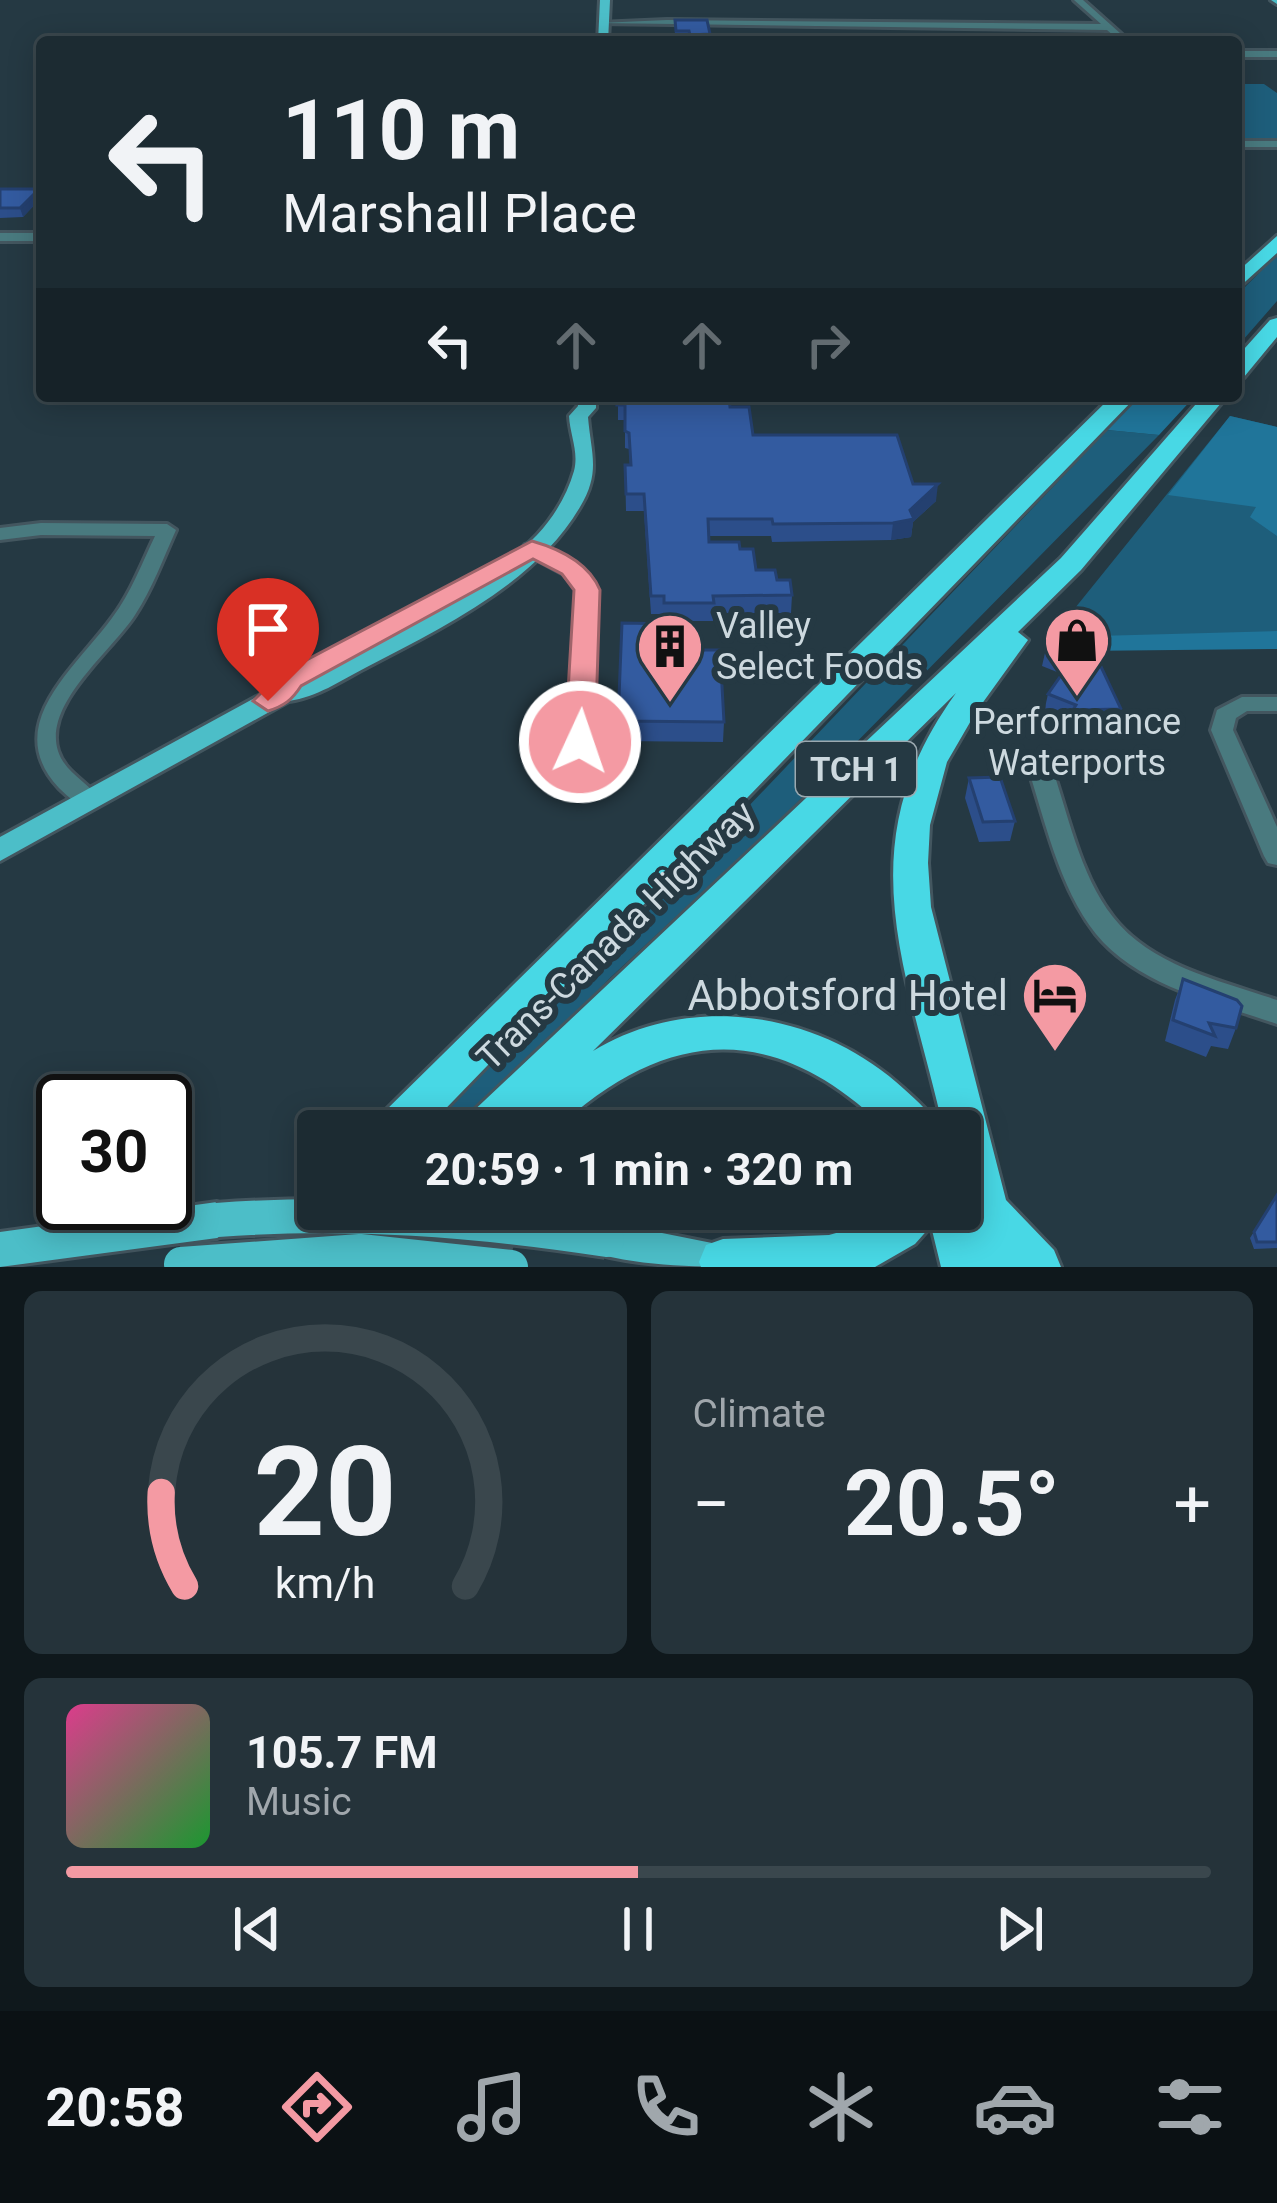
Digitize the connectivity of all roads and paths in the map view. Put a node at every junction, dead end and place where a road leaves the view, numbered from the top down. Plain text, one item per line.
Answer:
1 (605, 0) edge
2 (1078, 0) edge
3 (604, 22) junction
4 (1111, 27) junction
5 (603, 36) edge
6 (1120, 36) edge
7 (1242, 54) edge
8 (1277, 54) edge
9 (1242, 144) edge
10 (1277, 144) edge
11 (0, 237) edge
12 (36, 237) edge
13 (1277, 242) edge
14 (1242, 278) edge
15 (1277, 324) edge
16 (1242, 365) edge
17 (587, 402) edge
18 (1119, 402) edge
19 (1210, 402) edge
20 (0, 534) edge
21 (532, 549) junction
22 (1071, 564) junction
23 (470, 582) junction
24 (394, 640) junction
25 (282, 694) junction
26 (1277, 704) edge
27 (580, 742) dead end
28 (1038, 762) dead end
29 (89, 800) junction
30 (0, 850) edge
31 (1277, 856) edge
32 (1277, 1012) edge
33 (416, 1110) edge
34 (505, 1110) edge
35 (542, 1110) edge
36 (900, 1110) edge
37 (950, 1110) edge
38 (981, 1221) edge
39 (301, 1230) edge
40 (400, 1230) edge
41 (430, 1230) edge
42 (903, 1230) edge
43 (967, 1230) edge
44 (979, 1230) edge
45 (0, 1250) edge
46 (170, 1265) edge
47 (730, 1265) edge
48 (268, 1267) edge
49 (369, 1267) edge
50 (396, 1267) edge
51 (511, 1267) edge
52 (965, 1267) edge
53 (999, 1267) edge
54 (1037, 1267) edge

1 - 3 main road
2 - 4 street
3 - 4 street
3 - 5 main road
4 - 6 street
7 - 8 street
9 - 10 street
11 - 12 street
13 - 14 highway
15 - 16 highway
17 - 21 main road
18 - 33 highway, Trans-Canada Highway / TCH 1
19 - 22 highway, Trans-Canada Highway / TCH 1
20 - 29 street
21 - 23 main road
21 - 24 main road
21 - 27 street
22 - 34 highway, Trans-Canada Highway / TCH 1
22 - 37 highway
23 - 24 main road
23 - 25 main road
24 - 25 main road
25 - 29 main road
26 - 31 street
28 - 32 street
29 - 30 main road
35 - 36 highway
38 - 54 highway
39 - 48 highway
40 - 49 highway
41 - 50 highway
42 - 47 highway
43 - 52 highway
44 - 53 highway
45 - 47 main road, bridge
46 - 51 main road, bridge

